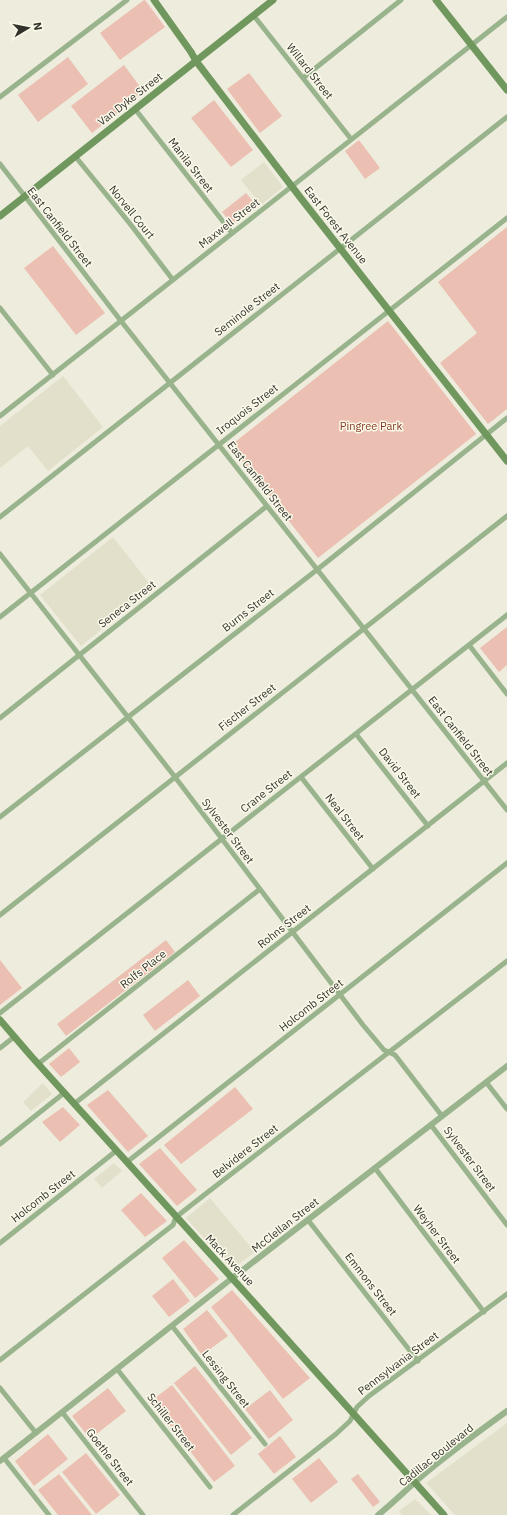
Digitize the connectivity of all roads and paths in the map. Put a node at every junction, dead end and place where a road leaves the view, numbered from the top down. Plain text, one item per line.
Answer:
1 (127, 0) edge
2 (154, 0) edge
3 (273, 0) edge
4 (401, 0) edge
5 (436, 0) edge
6 (254, 16) junction
7 (507, 17) edge
8 (471, 45) junction
9 (196, 61) junction
10 (303, 78) junction
11 (507, 90) edge
12 (0, 97) edge
13 (135, 109) junction
14 (507, 117) edge
15 (351, 139) junction
16 (75, 156) junction
17 (0, 164) edge
18 (292, 186) junction
19 (24, 196) junction
20 (0, 216) edge
21 (507, 218) edge
22 (232, 233) junction
23 (340, 248) junction
24 (173, 280) junction
25 (0, 308) edge
26 (389, 310) junction
27 (121, 321) junction
28 (52, 375) junction
29 (170, 383) junction
30 (0, 416) edge
31 (507, 418) edge
32 (487, 434) junction
33 (219, 444) junction
34 (507, 461) edge
35 (268, 506) junction
36 (507, 516) edge
37 (0, 517) edge
38 (0, 554) edge
39 (317, 569) junction
40 (30, 593) junction
41 (507, 615) edge
42 (0, 617) edge
43 (364, 628) junction
44 (469, 645) junction
45 (79, 655) junction
46 (412, 689) junction
47 (507, 694) edge
48 (128, 717) junction
49 (0, 718) edge
50 (356, 734) junction
51 (507, 763) edge
52 (175, 777) junction
53 (301, 777) junction
54 (484, 781) junction
55 (507, 810) edge
56 (0, 817) edge
57 (428, 826) junction
58 (222, 839) junction
59 (507, 863) edge
60 (373, 869) junction
61 (260, 889) junction
62 (0, 915) edge
63 (293, 932) junction
64 (507, 961) edge
65 (340, 994) junction
66 (0, 1014) edge
67 (0, 1020) edge
68 (14, 1037) junction
69 (0, 1048) edge
70 (389, 1052) junction
71 (38, 1064) junction
72 (507, 1066) edge
73 (486, 1082) junction
74 (64, 1093) junction
75 (74, 1104) junction
76 (507, 1109) edge
77 (442, 1116) junction
78 (431, 1125) junction
79 (0, 1144) edge
80 (116, 1151) junction
81 (127, 1162) junction
82 (375, 1168) junction
83 (176, 1217) junction
84 (308, 1220) junction
85 (507, 1225) edge
86 (0, 1243) edge
87 (232, 1279) junction
88 (507, 1294) edge
89 (484, 1312) junction
90 (172, 1326) junction
91 (0, 1360) edge
92 (418, 1361) junction
93 (117, 1369) junction
94 (0, 1388) edge
95 (507, 1411) edge
96 (62, 1412) junction
97 (354, 1414) junction
98 (36, 1433) junction
99 (265, 1444) dead end
100 (2, 1460) edge
101 (415, 1482) junction
102 (210, 1488) dead end
103 (49, 1515) edge
104 (143, 1515) edge
105 (233, 1515) edge
106 (378, 1515) edge
107 (444, 1515) edge

1 - 12 street
2 - 9 main road, East Forest Avenue
3 - 6 main road, Van Dyke Street
4 - 10 street
5 - 8 main road
6 - 9 main road, Van Dyke Street
6 - 10 street, Willard Street
7 - 8 street, Maxwell Street
8 - 11 main road
8 - 15 street, Maxwell Street
9 - 13 main road, Van Dyke Street
9 - 18 main road, East Forest Avenue
10 - 15 street, Willard Street
13 - 16 main road, Van Dyke Street
13 - 22 street, Manila Street
14 - 23 street, Seminole Street
15 - 18 street, Maxwell Street
16 - 19 main road, Van Dyke Street
16 - 24 street, Norvell Court
17 - 19 street, East Canfield Street
18 - 22 street, Maxwell Street
18 - 23 main road, East Forest Avenue
19 - 20 main road, Van Dyke Street
19 - 27 street, East Canfield Street
21 - 26 street, Iroquois Street
22 - 24 street, Maxwell Street
23 - 26 main road, East Forest Avenue
23 - 29 street, Seminole Street
24 - 27 street, Maxwell Street
25 - 28 street
26 - 32 main road, East Forest Avenue
26 - 33 street, Iroquois Street
27 - 28 street, Maxwell Street
27 - 29 street, East Canfield Street
28 - 30 street, Maxwell Street
29 - 33 street, East Canfield Street
29 - 37 street, Seminole Street
31 - 32 street, Burns Street
32 - 34 main road, East Forest Avenue
32 - 39 street, Burns Street
33 - 35 street, East Canfield Street
33 - 40 street, Iroquois Street
35 - 39 street, East Canfield Street
35 - 45 street, Seneca Street
36 - 43 street, Fischer Street
38 - 40 street, Sylvester Street
39 - 43 street, East Canfield Street
39 - 48 street, Burns Street
40 - 42 street, Iroquois Street
40 - 45 street, Sylvester Street
41 - 44 street, Crane Street
43 - 46 street, East Canfield Street
43 - 52 street, Fischer Street
44 - 46 street, Crane Street
44 - 47 street
45 - 48 street, Sylvester Street
45 - 49 street, Seneca Street
46 - 50 street, Crane Street
46 - 54 street, East Canfield Street
48 - 52 street, Sylvester Street
48 - 56 street, Burns Street
50 - 53 street, Crane Street
50 - 57 street, David Street
51 - 54 street, Rohns Street
52 - 58 street, Sylvester Street
52 - 62 street, Fischer Street
53 - 58 street, Crane Street
53 - 60 street, Neal Street
54 - 55 street, East Canfield Street
54 - 57 street, Rohns Street
57 - 60 street, Rohns Street
58 - 61 street, Sylvester Street
58 - 66 street, Crane Street
59 - 65 street, Holcomb Street
60 - 63 street, Rohns Street
61 - 63 street, Sylvester Street
61 - 71 street, Rolfs Place
63 - 65 street, Sylvester Street
63 - 75 street, Rohns Street
64 - 70 street, Belvidere Street
65 - 70 street, Sylvester Street
65 - 81 street, Holcomb Street
67 - 68 main road, Mack Avenue
68 - 69 street
68 - 71 main road, Mack Avenue
70 - 77 street, Sylvester Street
70 - 83 street, Belvidere Street
71 - 74 main road, Mack Avenue
72 - 73 street, McClellan Street
73 - 76 street
73 - 77 street, McClellan Street
74 - 75 main road, Mack Avenue
74 - 79 street
75 - 80 main road, Mack Avenue
77 - 78 street, McClellan Street
78 - 82 street, McClellan Street
78 - 85 street, Sylvester Street
80 - 81 main road, Mack Avenue
80 - 86 street, Holcomb Street
81 - 83 main road, Mack Avenue
82 - 84 street, McClellan Street
82 - 89 street, Weyher Street
83 - 87 main road, Mack Avenue
83 - 91 street, Belvidere Street
84 - 87 street, McClellan Street
84 - 92 street, Emmons Street
87 - 90 street, McClellan Street
87 - 97 main road, Mack Avenue
88 - 89 street, Pennsylvania Street
89 - 92 street, Pennsylvania Street
90 - 93 street, McClellan Street
90 - 99 street, Lessing Street
92 - 97 street, Pennsylvania Street
93 - 96 street, McClellan Street
93 - 102 street, Schiller Street
94 - 98 street
95 - 101 street, Cadillac Boulevard
96 - 98 street, McClellan Street
96 - 104 street, Goethe Street
97 - 101 main road, Mack Avenue
97 - 105 street, Pennsylvania Street
98 - 100 street, McClellan Street
100 - 103 street
101 - 106 street, Cadillac Boulevard
101 - 107 main road, Mack Avenue

